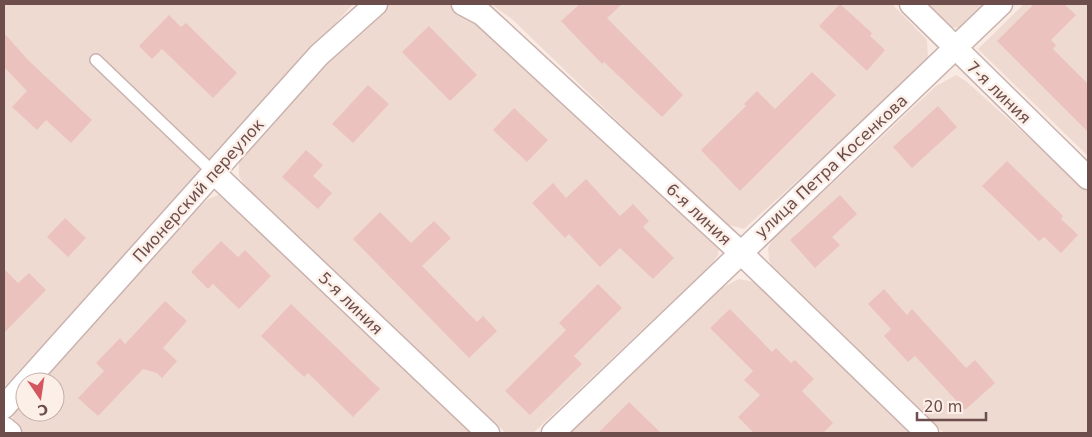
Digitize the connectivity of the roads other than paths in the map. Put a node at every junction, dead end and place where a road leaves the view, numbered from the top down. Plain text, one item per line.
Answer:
1 (376, 4) edge
2 (463, 4) edge
3 (911, 4) edge
4 (1001, 4) edge
5 (955, 49) junction
6 (96, 60) dead end
7 (214, 173) junction
8 (1088, 178) edge
9 (740, 252) junction
10 (36, 372) edge
11 (15, 395) edge
12 (4, 407) edge
13 (4, 428) edge
14 (10, 433) edge
15 (488, 433) edge
16 (553, 433) edge
17 (927, 433) edge

1 - 7 street, Пионерский переулок
2 - 9 street, 6-я линия
3 - 5 street, 7-я линия
4 - 5 street, улица Петра Косенкова
5 - 8 street, 7-я линия
5 - 9 street, улица Петра Косенкова
6 - 7 lane
7 - 10 street, Пионерский переулок
7 - 15 street, 5-я линия
9 - 16 street, улица Петра Косенкова
9 - 17 street, 6-я линия
11 - 12 street, Пионерский переулок
13 - 14 street

